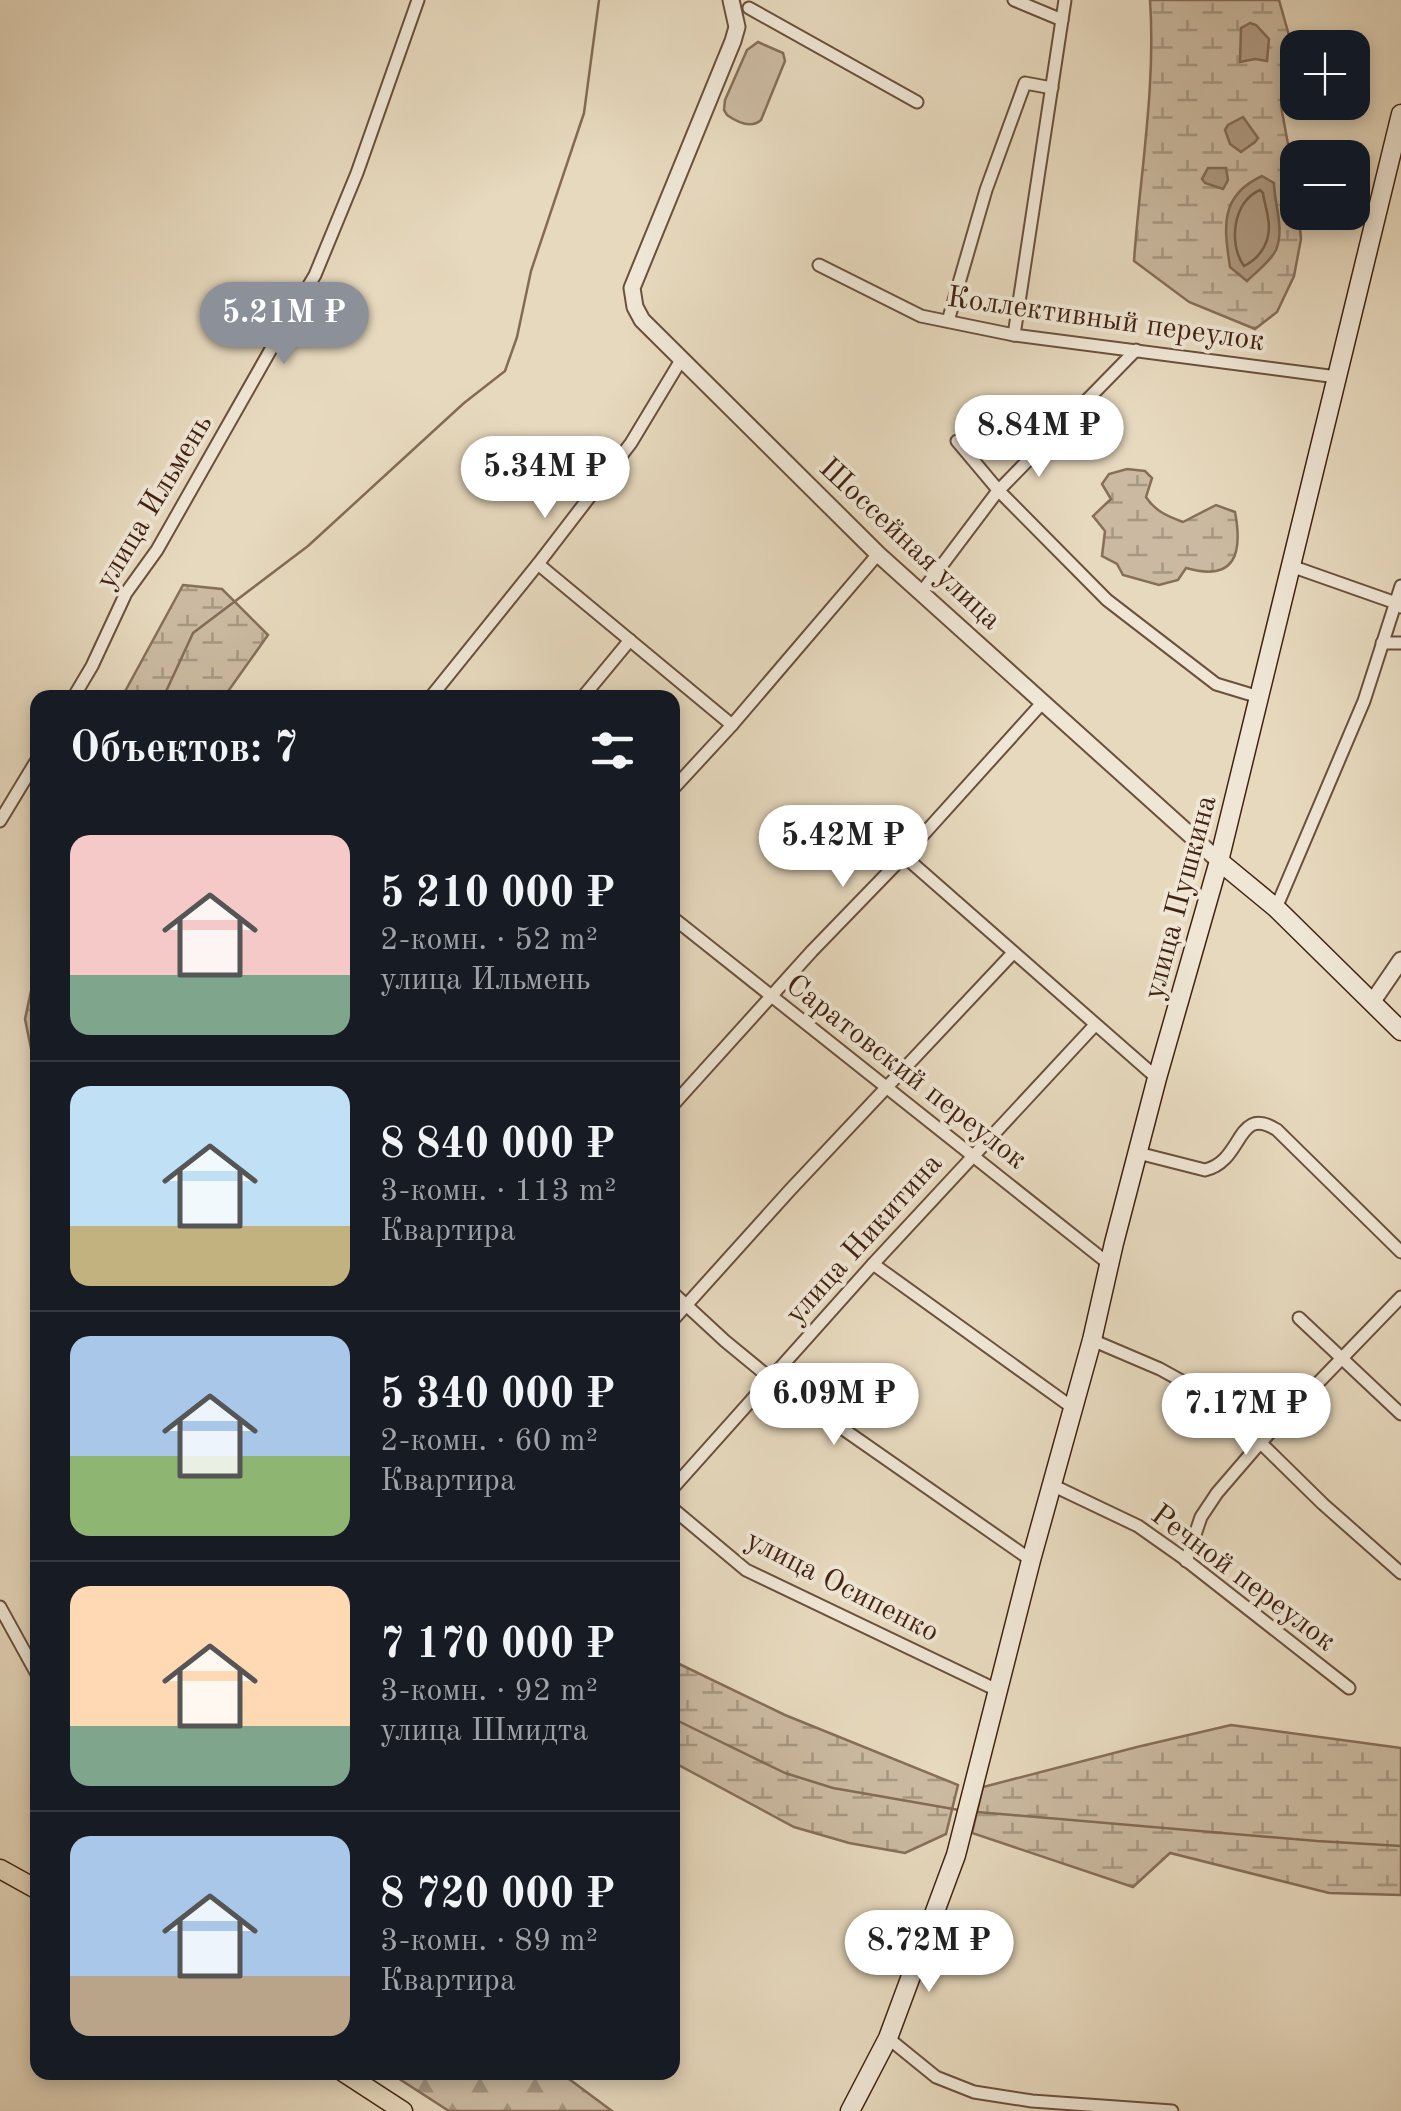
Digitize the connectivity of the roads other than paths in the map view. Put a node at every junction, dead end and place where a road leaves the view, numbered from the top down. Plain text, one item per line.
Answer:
1 (418, 0) edge
2 (732, 0) edge
3 (1014, 0) edge
4 (1065, 0) edge
5 (751, 4) edge
6 (1062, 20) junction
7 (737, 27) junction
8 (1052, 88) junction
9 (917, 102) dead end
10 (1401, 114) edge
11 (1383, 184) junction
12 (1401, 192) edge
13 (820, 265) dead end
14 (948, 321) junction
15 (1014, 335) junction
16 (1136, 350) junction
17 (681, 360) junction
18 (1338, 377) junction
19 (957, 441) dead end
20 (998, 490) junction
21 (878, 554) junction
22 (538, 564) junction
23 (1291, 566) junction
24 (1401, 586) edge
25 (921, 593) junction
26 (1398, 605) edge
27 (630, 640) junction
28 (1401, 643) edge
29 (1382, 644) junction
30 (78, 690) edge
31 (436, 690) edge
32 (589, 690) edge
33 (1259, 697) junction
34 (1042, 702) junction
35 (732, 725) junction
36 (30, 771) edge
37 (680, 781) edge
38 (0, 821) edge
39 (904, 856) junction
40 (1219, 861) junction
41 (1276, 908) junction
42 (680, 923) edge
43 (1012, 953) junction
44 (1401, 960) edge
45 (772, 996) junction
46 (1373, 1001) junction
47 (1095, 1024) junction
48 (1401, 1031) edge
49 (1157, 1078) junction
50 (888, 1088) junction
51 (680, 1097) edge
52 (1138, 1153) junction
53 (972, 1155) junction
54 (1401, 1252) edge
55 (873, 1264) junction
56 (1109, 1264) junction
57 (1401, 1297) edge
58 (680, 1299) edge
59 (688, 1306) junction
60 (680, 1314) edge
61 (1299, 1318) dead end
62 (1092, 1340) junction
63 (1342, 1359) junction
64 (770, 1378) junction
65 (1073, 1408) junction
66 (1401, 1414) edge
67 (1260, 1443) junction
68 (680, 1481) edge
69 (1052, 1485) junction
70 (680, 1515) edge
71 (1031, 1560) junction
72 (1186, 1561) junction
73 (1401, 1573) edge
74 (0, 1607) edge
75 (30, 1661) edge
76 (1349, 1688) dead end
77 (999, 1692) junction
78 (0, 1869) edge
79 (30, 1886) edge
80 (888, 2038) junction
81 (355, 2080) edge
82 (403, 2111) edge
83 (850, 2111) edge
84 (1172, 2111) edge

1 - 30 street, улица Ильмень
2 - 7 street
3 - 6 street
4 - 6 street
5 - 7 street
5 - 9 street
6 - 8 street
7 - 17 street, Шоссейная улица
8 - 14 street
8 - 15 street
10 - 11 main road, улица Пушкина
11 - 12 street
11 - 18 main road, улица Пушкина
13 - 14 street, Коллективный переулок
14 - 15 street, Коллективный переулок
15 - 16 street, Коллективный переулок
16 - 18 street, Коллективный переулок
16 - 20 street
17 - 21 street, Шоссейная улица
17 - 22 street
18 - 23 main road, улица Пушкина
19 - 20 street
20 - 25 street
20 - 33 street
21 - 25 street, Шоссейная улица
21 - 35 street
22 - 27 street
22 - 31 street
23 - 26 street
23 - 33 main road, улица Пушкина
24 - 26 street
25 - 34 street, Шоссейная улица
26 - 29 street
27 - 32 street
27 - 35 street
28 - 29 street
29 - 41 street
33 - 40 main road, улица Пушкина
34 - 39 street
34 - 40 street, Шоссейная улица
35 - 37 street
36 - 38 street
39 - 43 street
39 - 45 street
40 - 41 main road, Шоссейная улица
40 - 49 main road, улица Пушкина
41 - 46 main road, Шоссейная улица
42 - 45 street, Саратовский переулок
43 - 47 street
43 - 50 street
44 - 46 street
45 - 50 street, Саратовский переулок
45 - 51 street
46 - 48 main road, Шоссейная улица
47 - 49 street
47 - 53 street, улица Никитина
49 - 52 main road, улица Пушкина
50 - 53 street, Саратовский переулок
50 - 59 street
52 - 54 street
52 - 56 main road, улица Пушкина
53 - 55 street, улица Никитина
53 - 56 street, Саратовский переулок
55 - 64 street, улица Никитина
55 - 65 street
56 - 62 main road, улица Пушкина
57 - 63 street
58 - 59 street
59 - 60 street
59 - 64 street
61 - 63 street
62 - 65 main road, улица Пушкина
62 - 67 street
63 - 66 street
63 - 67 street
64 - 68 street, улица Никитина
64 - 71 street
65 - 69 main road, улица Пушкина
67 - 72 street
67 - 73 street
69 - 71 main road, улица Пушкина
69 - 72 street, Речной переулок
70 - 77 street, улица Осипенко
71 - 77 main road, улица Пушкина
72 - 76 street, Речной переулок
74 - 75 street
77 - 80 main road, улица Пушкина
78 - 79 main road
80 - 83 main road, улица Пушкина
80 - 84 street
81 - 82 main road

